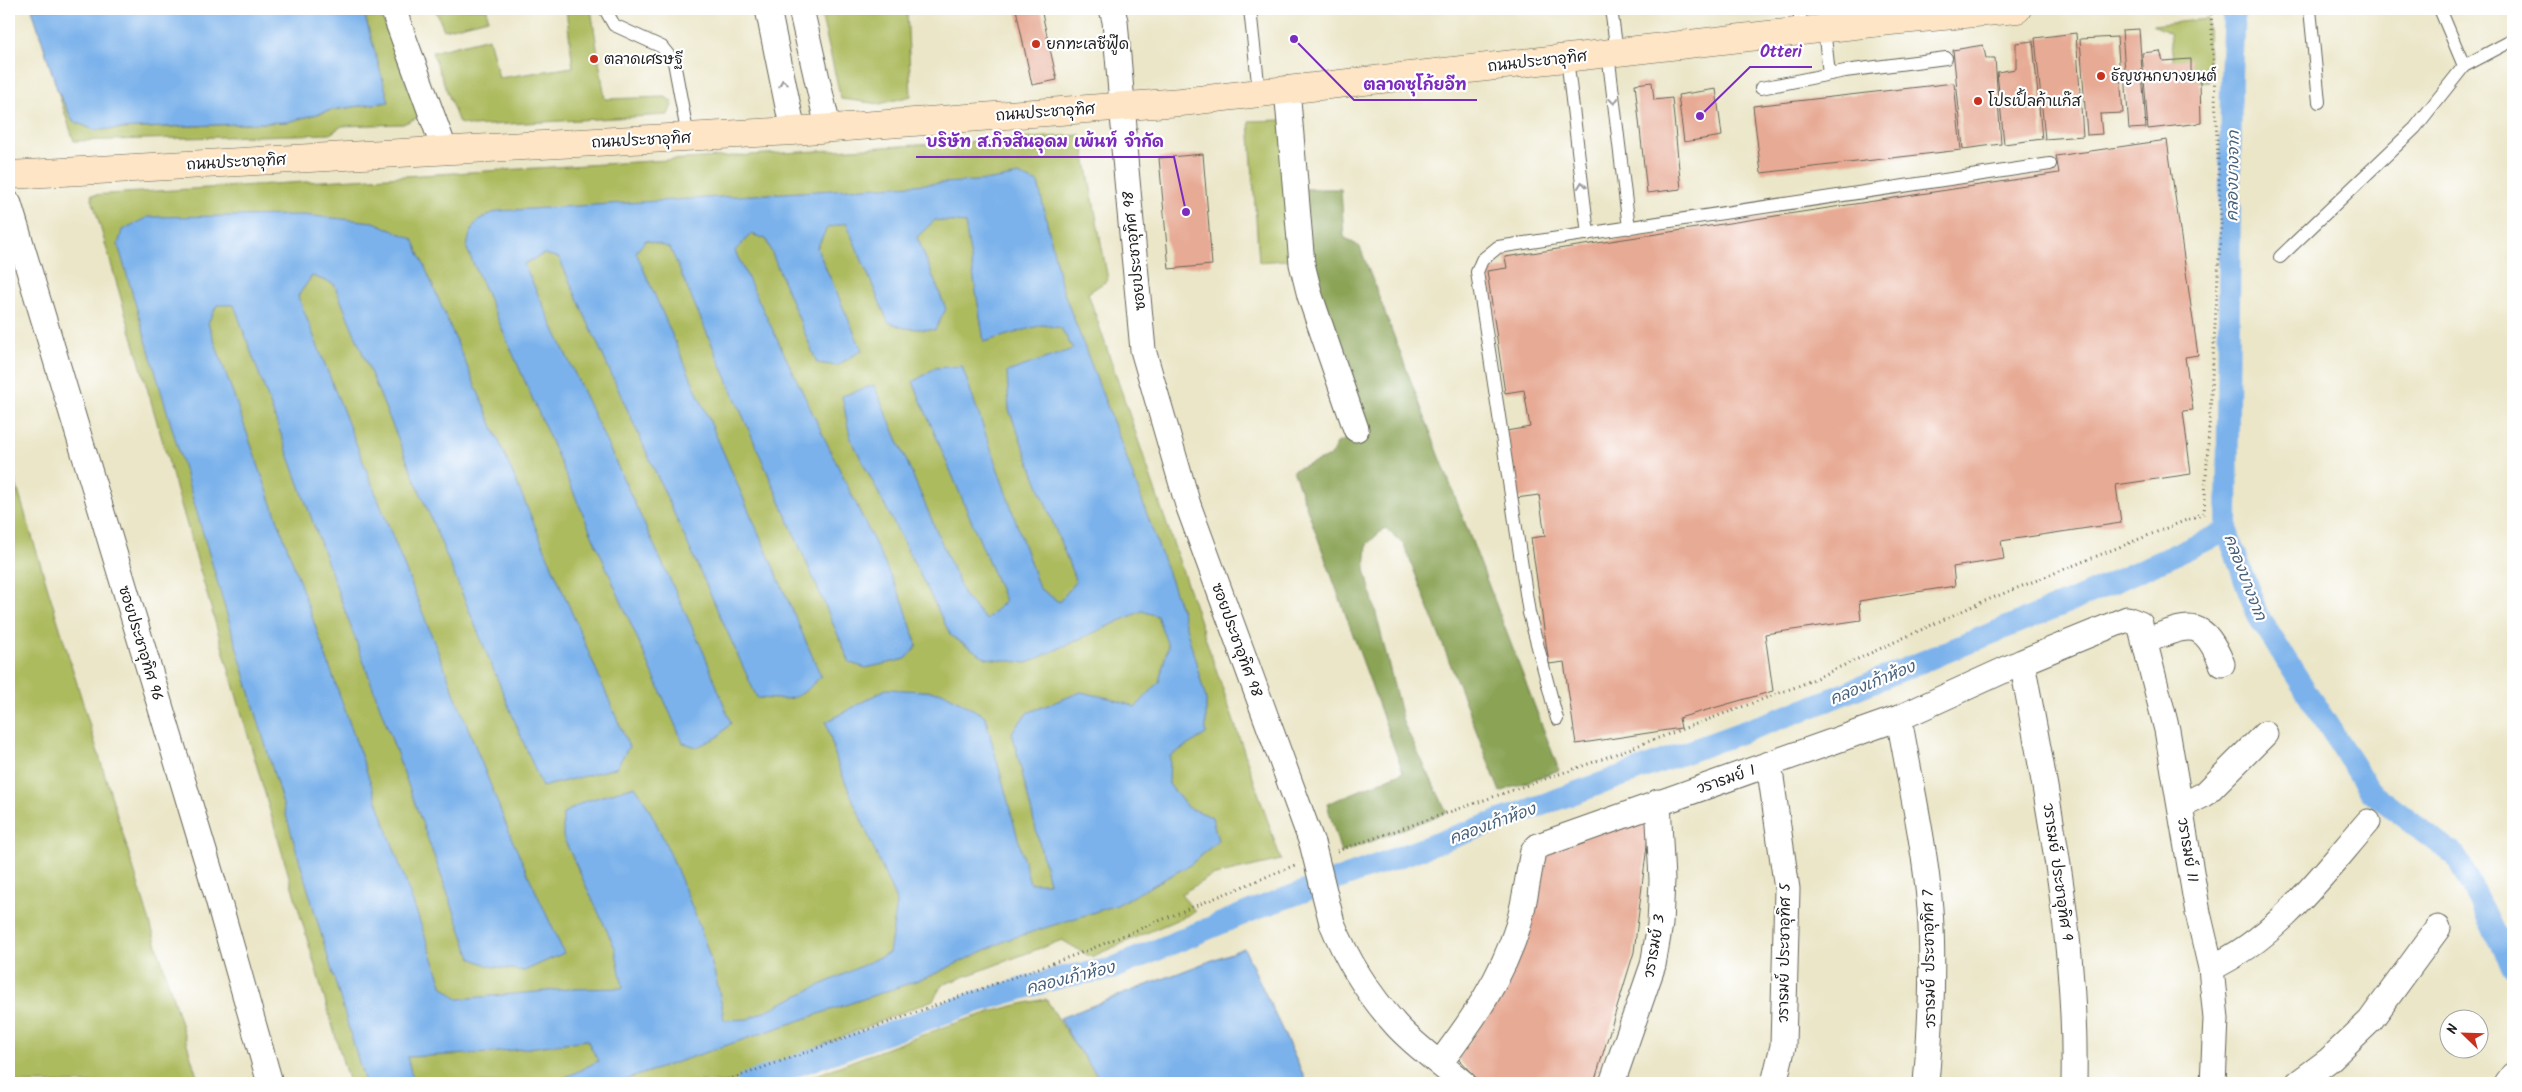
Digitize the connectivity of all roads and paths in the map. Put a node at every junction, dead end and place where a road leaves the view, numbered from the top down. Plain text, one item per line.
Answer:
1 (393, 9) edge
2 (605, 9) edge
3 (768, 9) edge
4 (801, 9) edge
5 (1112, 9) edge
6 (1250, 9) edge
7 (1611, 9) edge
8 (2017, 9) edge
9 (2211, 9) edge
10 (2310, 9) edge
11 (2440, 9) edge
12 (1908, 14) edge
13 (1808, 23) edge
14 (2513, 40) edge
15 (1612, 52) junction
16 (1566, 58) junction
17 (1946, 58) dead end
18 (2464, 66) junction
19 (1828, 74) junction
20 (1761, 88) dead end
21 (1287, 89) junction
22 (1259, 92) junction
23 (2319, 102) dead end
24 (828, 127) junction
25 (1123, 127) junction
26 (793, 131) junction
27 (688, 137) junction
28 (445, 151) junction
29 (2050, 164) dead end
30 (9, 175) edge
31 (9, 204) edge
32 (1629, 228) junction
33 (1588, 234) junction
34 (2280, 257) dead end
35 (1356, 429) dead end
36 (2140, 631) junction
37 (2022, 662) junction
38 (2222, 664) dead end
39 (1899, 718) junction
40 (1556, 719) dead end
41 (2266, 734) dead end
42 (1769, 764) junction
43 (1658, 802) junction
44 (2181, 806) junction
45 (2368, 822) dead end
46 (1322, 847) junction
47 (1296, 865) dead end
48 (2438, 928) dead end
49 (2211, 968) junction
50 (2513, 1075) edge
51 (1453, 1077) edge
52 (270, 1083) edge
53 (713, 1083) edge
54 (1612, 1083) edge
55 (1774, 1083) edge
56 (1926, 1083) edge
57 (2074, 1083) edge
58 (2213, 1083) edge
59 (2298, 1083) edge
60 (2507, 1083) edge

1 - 28 street
2 - 27 lane
26 -> 3 street
4 - 24 street
5 - 25 street, ซอยประชาอุทิศ 98
6 - 22 lane
7 - 15 lane
8 - 12 main road, ถนนประชาอุทิศ
9 - 46 path
10 - 23 lane
11 - 18 lane
12 - 13 main road, ถนนประชาอุทิศ
13 - 15 main road, ถนนประชาอุทิศ
13 - 19 lane
14 - 18 lane
15 - 16 main road, ถนนประชาอุทิศ
15 -> 32 lane
16 - 21 main road, ถนนประชาอุทิศ
33 -> 16 lane
17 - 19 lane
18 - 34 lane
19 - 20 lane
21 - 22 main road, ถนนประชาอุทิศ
21 - 35 street
22 - 25 main road, ถนนประชาอุทิศ
24 - 25 main road, ถนนประชาอุทิศ
24 - 26 main road, ถนนประชาอุทิศ
25 - 46 street, ซอยประชาอุทิศ 98
26 - 27 main road, ถนนประชาอุทิศ
27 - 28 main road, ถนนประชาอุทิศ
28 - 30 main road, ถนนประชาอุทิศ
29 - 32 lane
31 - 52 street, ซอยประชาอุทิศ 96
32 - 33 lane
33 - 40 lane
36 - 37 street, วรารมย์ 1
36 - 38 street, วรารมย์ 1
36 - 44 street, วรารมย์ 11
37 - 39 street, วรารมย์ 1
37 - 57 street, วรารมย์ ประชาอุทิศ 9
39 - 42 street, วรารมย์ 1
39 - 56 street, วรารมย์ ประชาอุทิศ 7
41 - 44 street
42 - 43 street, วรารมย์ 1
42 - 55 street, วรารมย์ ประชาอุทิศ 5
43 - 51 street, วรารมย์ 1
43 - 54 street, วรารมย์ 3
44 - 49 street, วรารมย์ 11
45 - 49 street
46 - 51 street, ซอยประชาอุทิศ 98, bridge
47 - 53 path
48 - 59 street
49 - 58 street, วรารมย์ 11
50 - 60 street

